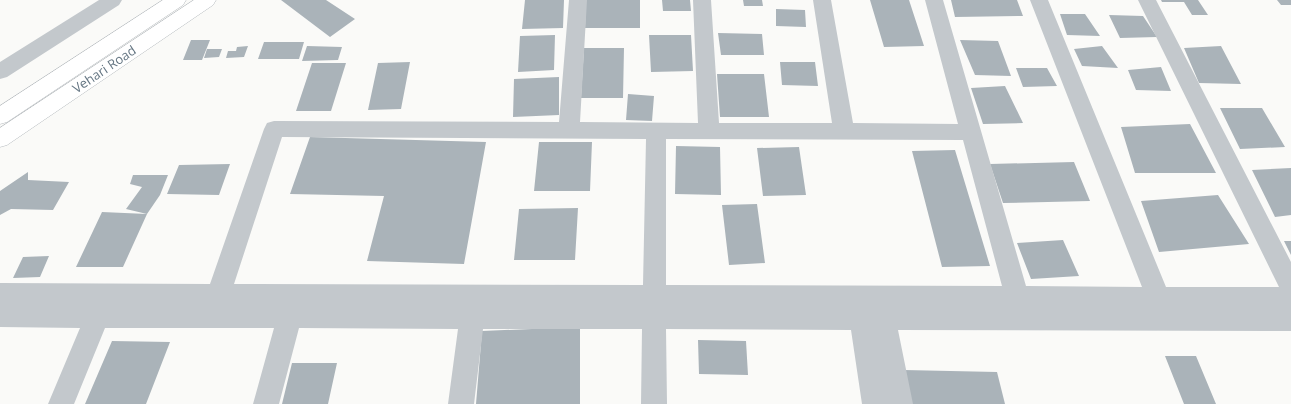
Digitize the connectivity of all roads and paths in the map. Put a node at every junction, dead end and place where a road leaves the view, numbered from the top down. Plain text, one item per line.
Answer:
1 (113, 0) edge
2 (177, 0) edge
3 (207, 0) edge
4 (578, 0) edge
5 (702, 0) edge
6 (822, 0) edge
7 (934, 0) edge
8 (1039, 0) edge
9 (1147, 0) edge
10 (0, 72) edge
11 (0, 116) edge
12 (569, 130) junction
13 (656, 131) junction
14 (709, 131) junction
15 (844, 132) junction
16 (970, 132) junction
17 (0, 139) edge
18 (1291, 286) edge
19 (0, 294) edge
20 (1016, 297) junction
21 (1158, 298) junction
22 (1291, 298) edge
23 (102, 305) junction
24 (214, 306) junction
25 (292, 306) junction
26 (473, 307) junction
27 (654, 307) junction
28 (870, 308) junction
29 (0, 316) edge
30 (1024, 319) junction
31 (1168, 320) junction
32 (1291, 320) edge
33 (61, 404) edge
34 (266, 404) edge
35 (461, 404) edge
36 (654, 404) edge
37 (875, 404) edge
38 (900, 404) edge

1 - 10 street
2 - 11 main road, Vehari Road
3 - 17 main road, Vehari Road
4 - 12 street
5 - 14 street
6 - 15 street
7 - 16 street
8 - 21 street
9 - 18 street
12 - 13 street
12 - 24 street
13 - 14 street
13 - 27 street
14 - 15 street
15 - 16 street
16 - 20 street
19 - 23 street
20 - 21 street
20 - 28 street
20 - 30 street
21 - 22 street
21 - 31 street
23 - 24 street
23 - 29 street
23 - 33 street
24 - 25 street
25 - 26 street
25 - 34 street
26 - 27 street
26 - 35 street
27 - 28 street
27 - 36 street
28 - 30 street
28 - 37 street
28 - 38 street
30 - 31 street
31 - 32 street

